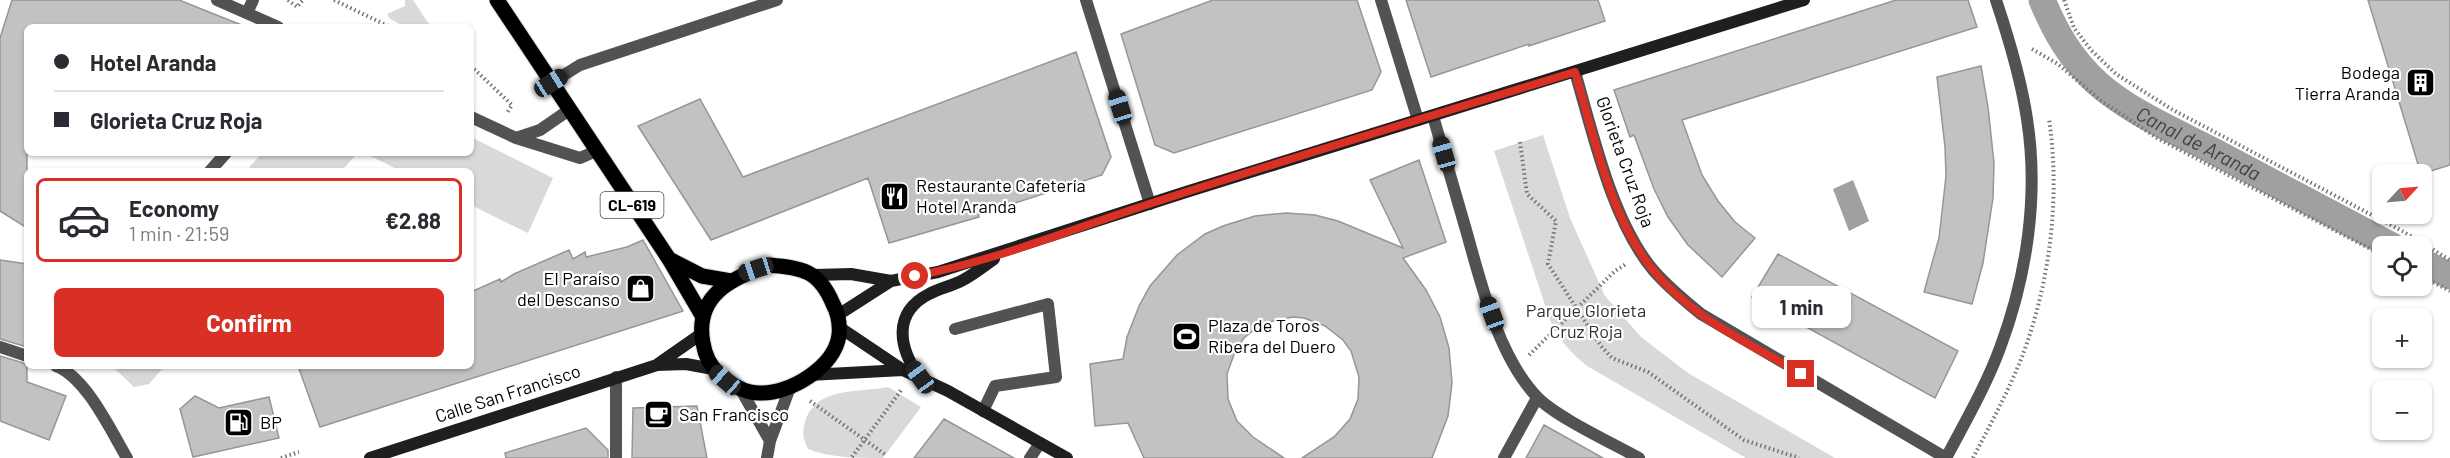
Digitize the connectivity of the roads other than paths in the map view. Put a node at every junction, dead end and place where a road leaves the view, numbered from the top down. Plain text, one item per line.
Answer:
1 (217, 0) edge
2 (253, 0) edge
3 (497, 0) edge
4 (777, 0) edge
5 (1086, 0) edge
6 (1381, 0) edge
7 (1804, 0) edge
8 (1996, 0) edge
9 (248, 14) junction
10 (271, 24) edge
11 (1575, 72) junction
12 (551, 83) junction
13 (570, 110) junction
14 (1433, 116) junction
15 (474, 118) edge
16 (1418, 120) junction
17 (516, 138) junction
18 (596, 151) junction
19 (223, 156) edge
20 (213, 168) edge
21 (1150, 204) junction
22 (1004, 252) junction
23 (669, 259) junction
24 (815, 275) junction
25 (731, 281) junction
26 (891, 281) junction
27 (703, 316) junction
28 (838, 321) junction
29 (955, 329) dead end
30 (701, 334) junction
31 (0, 347) edge
32 (24, 355) edge
33 (657, 365) junction
34 (64, 369) edge
35 (713, 369) junction
36 (912, 374) junction
37 (808, 375) junction
38 (616, 377) junction
39 (791, 385) junction
40 (741, 390) junction
41 (1537, 398) junction
42 (983, 411) junction
43 (770, 441) junction
44 (1040, 443) junction
45 (126, 458) edge
46 (370, 458) edge
47 (616, 458) edge
48 (767, 458) edge
49 (1030, 458) edge
50 (1067, 458) edge
51 (1504, 458) edge
52 (1639, 458) edge
53 (1946, 458) edge

1 - 9 street
2 - 9 street
3 - 12 main road, CL-619
4 - 12 street
5 - 21 street
6 - 16 street
7 - 11 street
8 - 53 street
9 - 10 street
11 - 14 street
11 - 53 street, Glorieta Cruz Roja
12 - 13 main road, CL-619
13 - 17 street
13 - 18 main road, CL-619
14 - 16 street
14 - 41 street
15 - 17 street
16 - 21 street
17 - 18 street
18 - 23 main road, CL-619
19 - 20 street
21 - 22 street
22 - 26 street
22 - 36 street
23 - 25 main road
23 - 27 main road
24 - 25 main road
24 - 26 street
24 - 28 main road
25 - 27 main road
26 - 28 street
27 - 30 main road
28 - 36 street
28 - 37 main road
29 - 42 street
30 - 33 street, Calle San Francisco
30 - 35 main road
31 - 32 street
33 - 35 street, Calle San Francisco
33 - 38 street, Calle San Francisco
34 - 45 street
35 - 40 main road
36 - 37 street
36 - 42 street
37 - 39 main road
38 - 46 street, Calle San Francisco
38 - 47 street
39 - 40 main road
39 - 43 street
40 - 43 street
41 - 51 street
41 - 52 street
42 - 44 street
43 - 48 street
44 - 49 street
44 - 50 street

